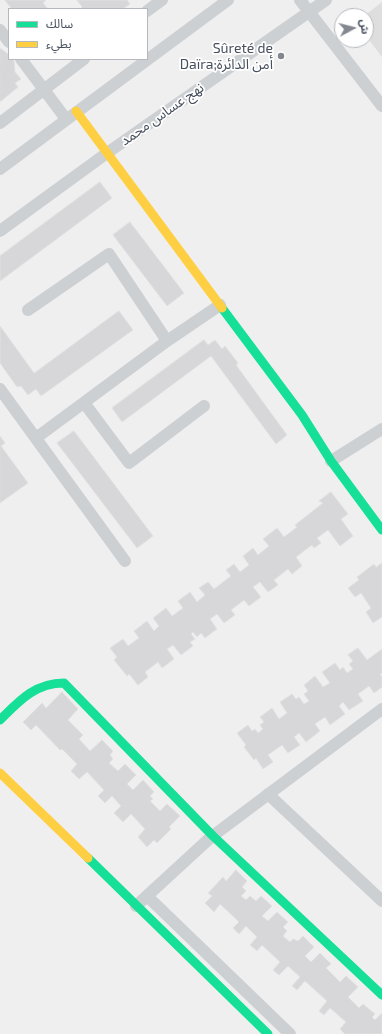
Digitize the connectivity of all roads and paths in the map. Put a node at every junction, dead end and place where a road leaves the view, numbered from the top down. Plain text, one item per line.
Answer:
1 (162, 0) edge
2 (228, 0) edge
3 (300, 0) edge
4 (326, 0) edge
5 (148, 10) edge
6 (310, 12) junction
7 (0, 30) edge
8 (8, 41) edge
9 (148, 59) edge
10 (22, 60) edge
11 (83, 60) edge
12 (147, 60) edge
13 (44, 89) junction
14 (382, 106) edge
15 (76, 112) junction
16 (66, 119) junction
17 (0, 122) edge
18 (107, 153) junction
19 (0, 169) edge
20 (0, 231) edge
21 (220, 305) junction
22 (28, 310) dead end
23 (167, 341) junction
24 (0, 389) edge
25 (85, 404) junction
26 (204, 406) dead end
27 (382, 429) edge
28 (36, 438) junction
29 (331, 462) junction
30 (382, 530) edge
31 (125, 561) dead end
32 (382, 709) edge
33 (0, 720) edge
34 (0, 773) edge
35 (268, 794) junction
36 (213, 836) junction
37 (146, 896) junction
38 (382, 901) edge
39 (136, 906) junction
40 (382, 995) edge
41 (268, 1034) edge
42 (290, 1034) edge

1 - 5 street
2 - 9 street
3 - 6 street
4 - 6 street, نهج عساس محمد
6 - 14 street
6 - 18 street, نهج عساس محمد
7 - 8 street
10 - 13 street
11 - 13 street
12 - 15 street
13 - 16 street
13 - 17 street
15 - 16 street
15 - 18 street
16 - 19 street
18 - 20 street, نهج عساس محمد
18 - 21 street
21 - 23 street
21 - 29 street
22 - 23 street
23 - 25 street
24 - 28 street
25 - 26 street
25 - 28 street
27 - 29 street
28 - 31 street
29 - 30 street
32 - 35 street
33 - 36 street
34 - 39 street
35 - 36 street
35 - 38 street
36 - 37 street
36 - 40 street
37 - 39 street
37 - 42 street
39 - 41 street

